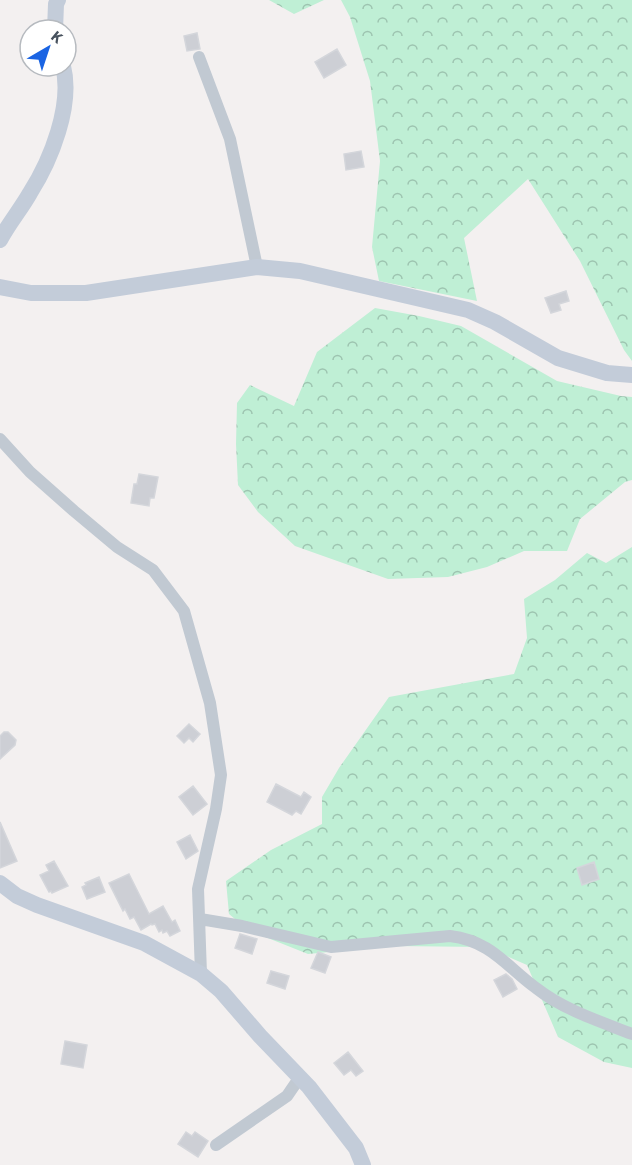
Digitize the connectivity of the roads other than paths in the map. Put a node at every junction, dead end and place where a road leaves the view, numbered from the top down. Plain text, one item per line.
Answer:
1 (58, 0) edge
2 (55, 18) edge
3 (199, 57) dead end
4 (66, 78) edge
5 (0, 240) edge
6 (257, 267) junction
7 (0, 287) edge
8 (369, 292) junction
9 (0, 295) edge
10 (632, 375) edge
11 (632, 383) edge
12 (0, 439) edge
13 (2, 890) edge
14 (200, 919) junction
15 (201, 974) junction
16 (632, 1034) edge
17 (300, 1077) junction
18 (216, 1145) dead end
19 (363, 1165) edge

1 - 2 main road
3 - 6 street
4 - 5 main road
6 - 7 main road
6 - 8 main road
8 - 9 main road
8 - 10 main road
8 - 11 main road
12 - 14 street
13 - 15 main road
14 - 15 street
14 - 16 street
15 - 17 main road
17 - 18 street
17 - 19 main road

